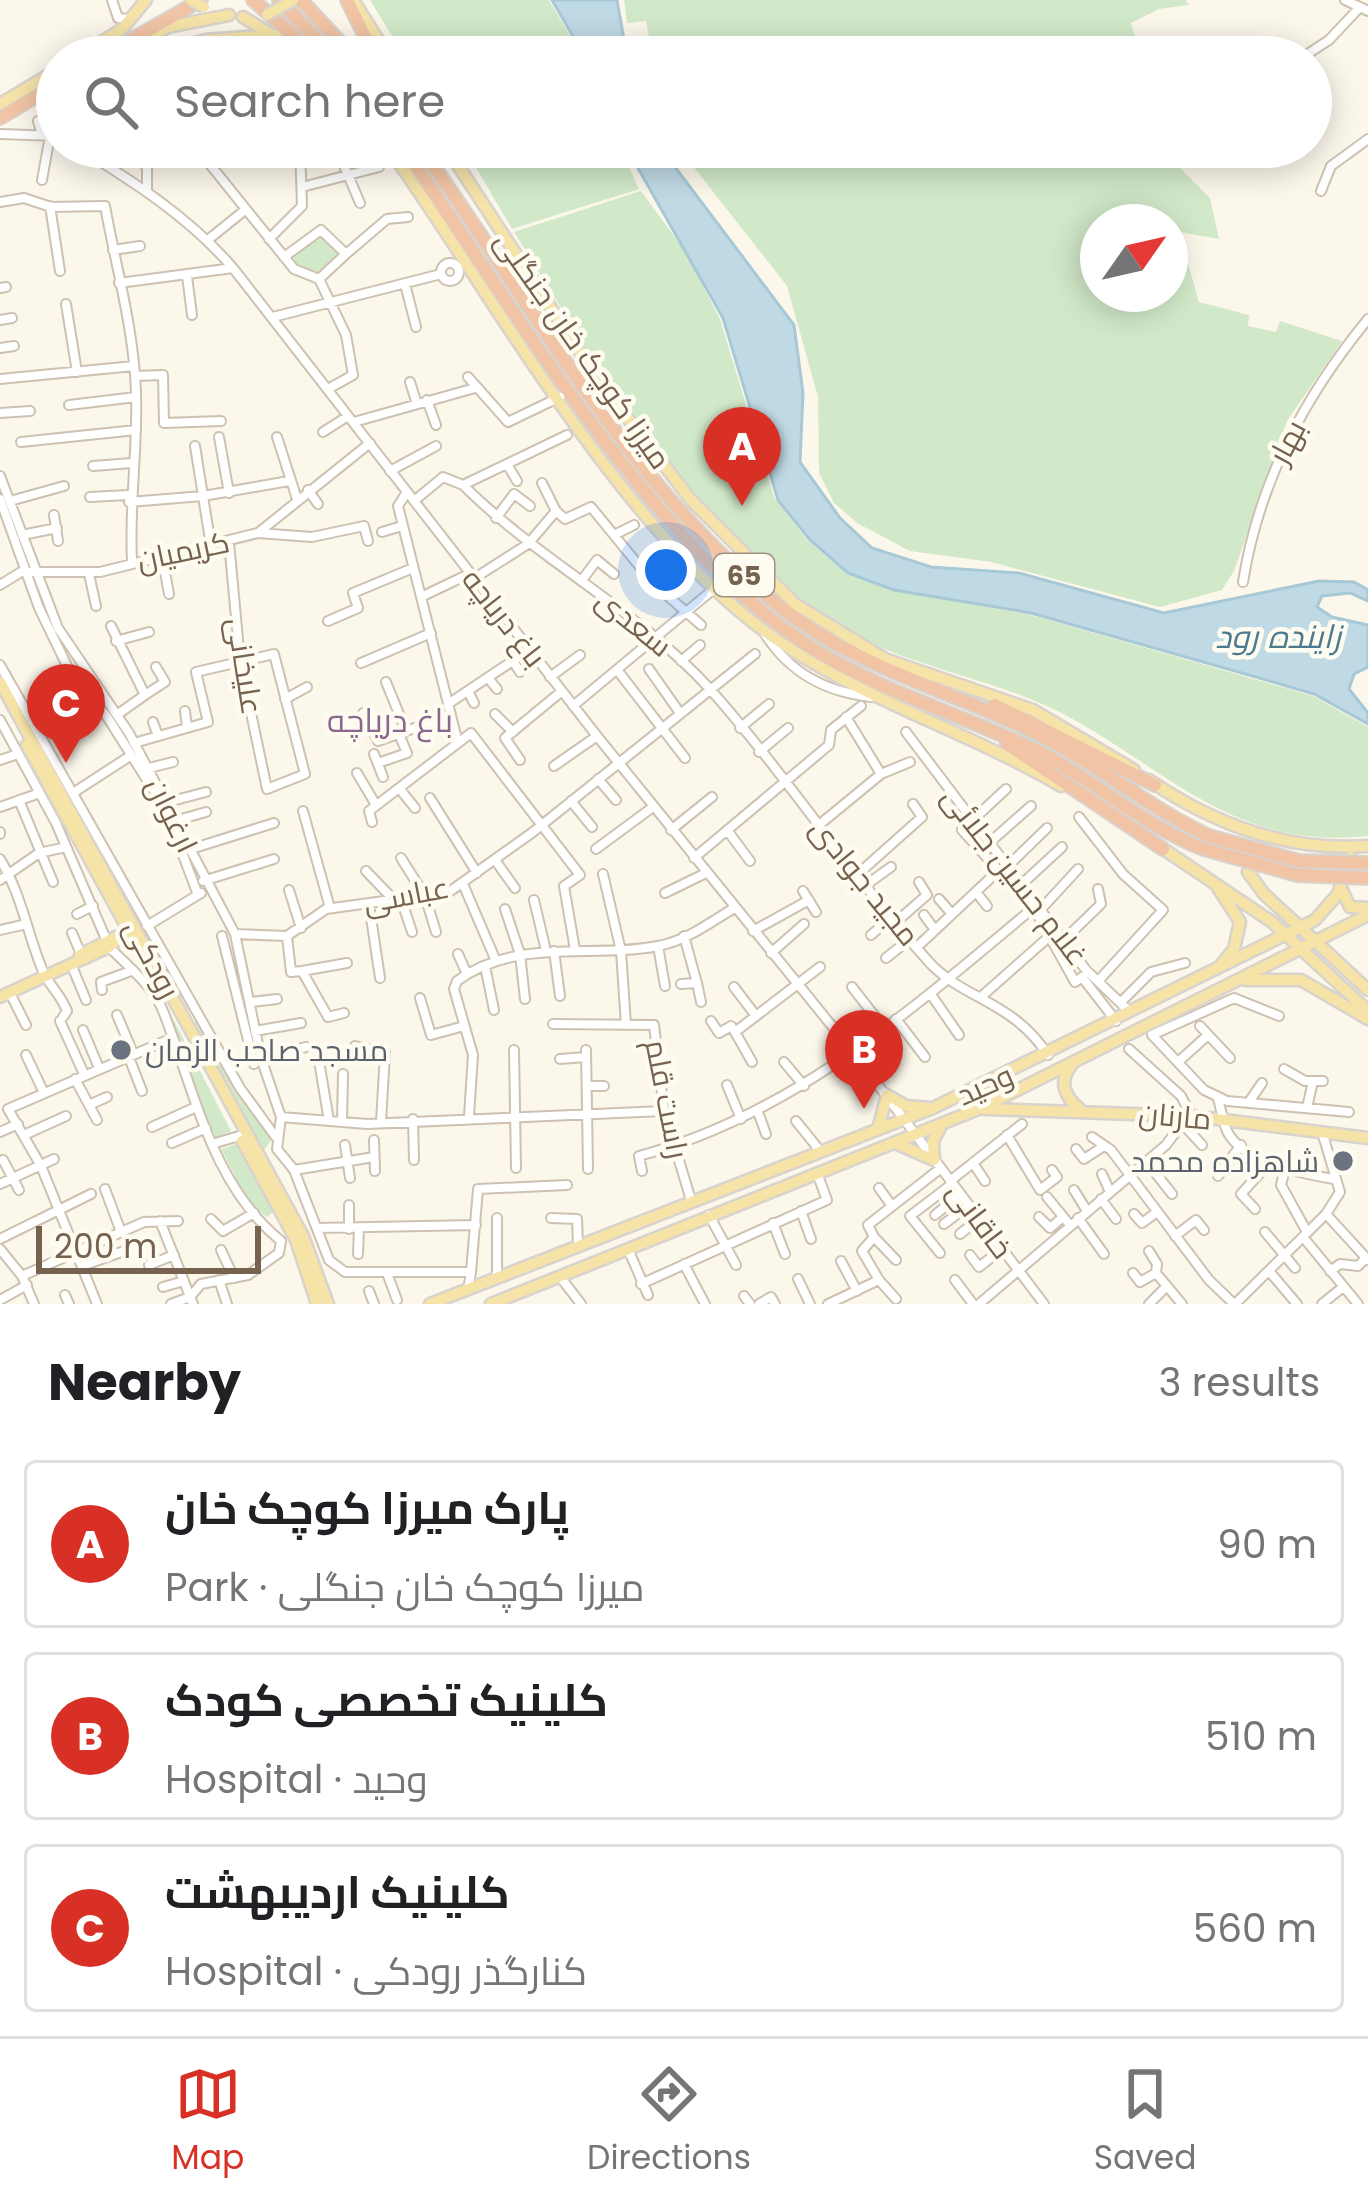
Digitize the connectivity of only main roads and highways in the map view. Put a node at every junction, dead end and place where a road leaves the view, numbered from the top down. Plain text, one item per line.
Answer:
1 (146, 0) edge
2 (191, 0) edge
3 (253, 0) edge
4 (279, 0) edge
5 (350, 0) edge
6 (203, 4) edge
7 (298, 4) edge
8 (229, 15) junction
9 (243, 17) junction
10 (275, 35) joint
11 (108, 36) edge
12 (141, 36) edge
13 (152, 36) edge
14 (261, 36) edge
15 (294, 36) edge
16 (320, 36) edge
17 (332, 36) edge
18 (366, 36) edge
19 (375, 36) edge
20 (36, 82) edge
21 (6, 100) edge
22 (36, 100) edge
23 (0, 120) edge
24 (403, 168) edge
25 (419, 168) edge
26 (435, 168) edge
27 (443, 168) edge
28 (460, 168) edge
29 (487, 239) junction
30 (0, 682) edge
31 (0, 695) edge
32 (944, 696) junction
33 (991, 732) junction
34 (1155, 784) junction
35 (1254, 834) junction
36 (1207, 843) junction
37 (1368, 846) edge
38 (1353, 847) junction
39 (1163, 849) junction
40 (1368, 863) edge
41 (1248, 872) junction
42 (1368, 878) edge
43 (1213, 880) junction
44 (1341, 888) junction
45 (1368, 911) edge
46 (1304, 927) junction
47 (137, 928) junction
48 (1286, 935) junction
49 (1317, 939) junction
50 (108, 943) junction
51 (1299, 947) junction
52 (71, 964) junction
53 (1218, 968) junction
54 (1228, 984) junction
55 (1368, 990) edge
56 (4, 993) edge
57 (1368, 1015) edge
58 (1076, 1061) junction
59 (934, 1108) junction
60 (982, 1108) junction
61 (1080, 1109) junction
62 (945, 1122) junction
63 (878, 1129) junction
64 (861, 1137) junction
65 (1368, 1138) edge
66 (895, 1143) junction
67 (868, 1155) junction
68 (317, 1304) edge
69 (328, 1304) edge
70 (430, 1304) edge
71 (490, 1304) edge

1 - 11 main road
2 - 6 main road, bridge
3 - 15 highway
4 - 7 highway
5 - 18 highway
5 - 19 main road
6 - 8 main road
6 - 12 highway
7 - 9 main road, bridge
7 - 16 highway
7 - 17 highway
8 - 9 main road
8 - 13 main road
9 - 10 main road
10 - 14 main road
20 - 21 main road
22 - 23 highway
24 - 39 main road, میرزا کوچک خان جنگلی
25 - 33 highway, 65
26 - 29 highway, 65
27 - 29 highway
28 - 34 main road, میرزا کوچک خان جنگلی
29 - 32 highway, 65
30 - 47 main road, رودکی
31 - 47 main road, رودکی
32 - 34 highway
32 - 36 highway, 65
33 - 36 highway, 65
33 - 39 highway
34 - 35 main road, میرزا کوچک خان جنگلی
35 - 38 main road, میرزا کوچک خان جنگلی
35 - 41 main road
36 - 40 highway, 65, bridge
36 - 42 highway, 65, bridge
37 - 38 main road, میرزا کوچک خان جنگلی
38 - 44 main road, وحید
39 - 43 main road, میرزا کوچک خان جنگلی
41 - 43 main road
41 - 46 main road
43 - 48 main road, میرزا کوچک خان جنگلی
43 - 53 main road
44 - 45 main road
44 - 46 main road, وحید
45 - 49 main road, وحید
46 - 48 main road, وحید
46 - 49 main road
47 - 50 main road
47 - 68 main road, رودکی
47 - 69 main road, رودکی
48 - 51 main road, میرزا کوچک خان جنگلی
48 - 53 main road, وحید
49 - 51 main road, وحید
49 - 55 main road
50 - 52 main road
50 - 52 main road
51 - 54 main road, وحید
51 - 57 main road, میرزا کوچک خان جنگلی
52 - 56 main road
53 - 54 main road
53 - 59 main road, وحید
54 - 57 main road
54 - 58 main road, وحید
58 - 60 main road, وحید
58 - 61 main road
59 - 62 main road
59 - 63 main road, وحید
59 - 63 main road
60 - 61 main road, مارنان
60 - 62 main road, وحید
61 - 65 main road, مارنان
62 - 66 main road, وحید
62 - 66 main road
63 - 64 main road, وحید
64 - 67 main road
64 - 70 main road, وحید
66 - 67 main road, وحید
67 - 71 main road, وحید

